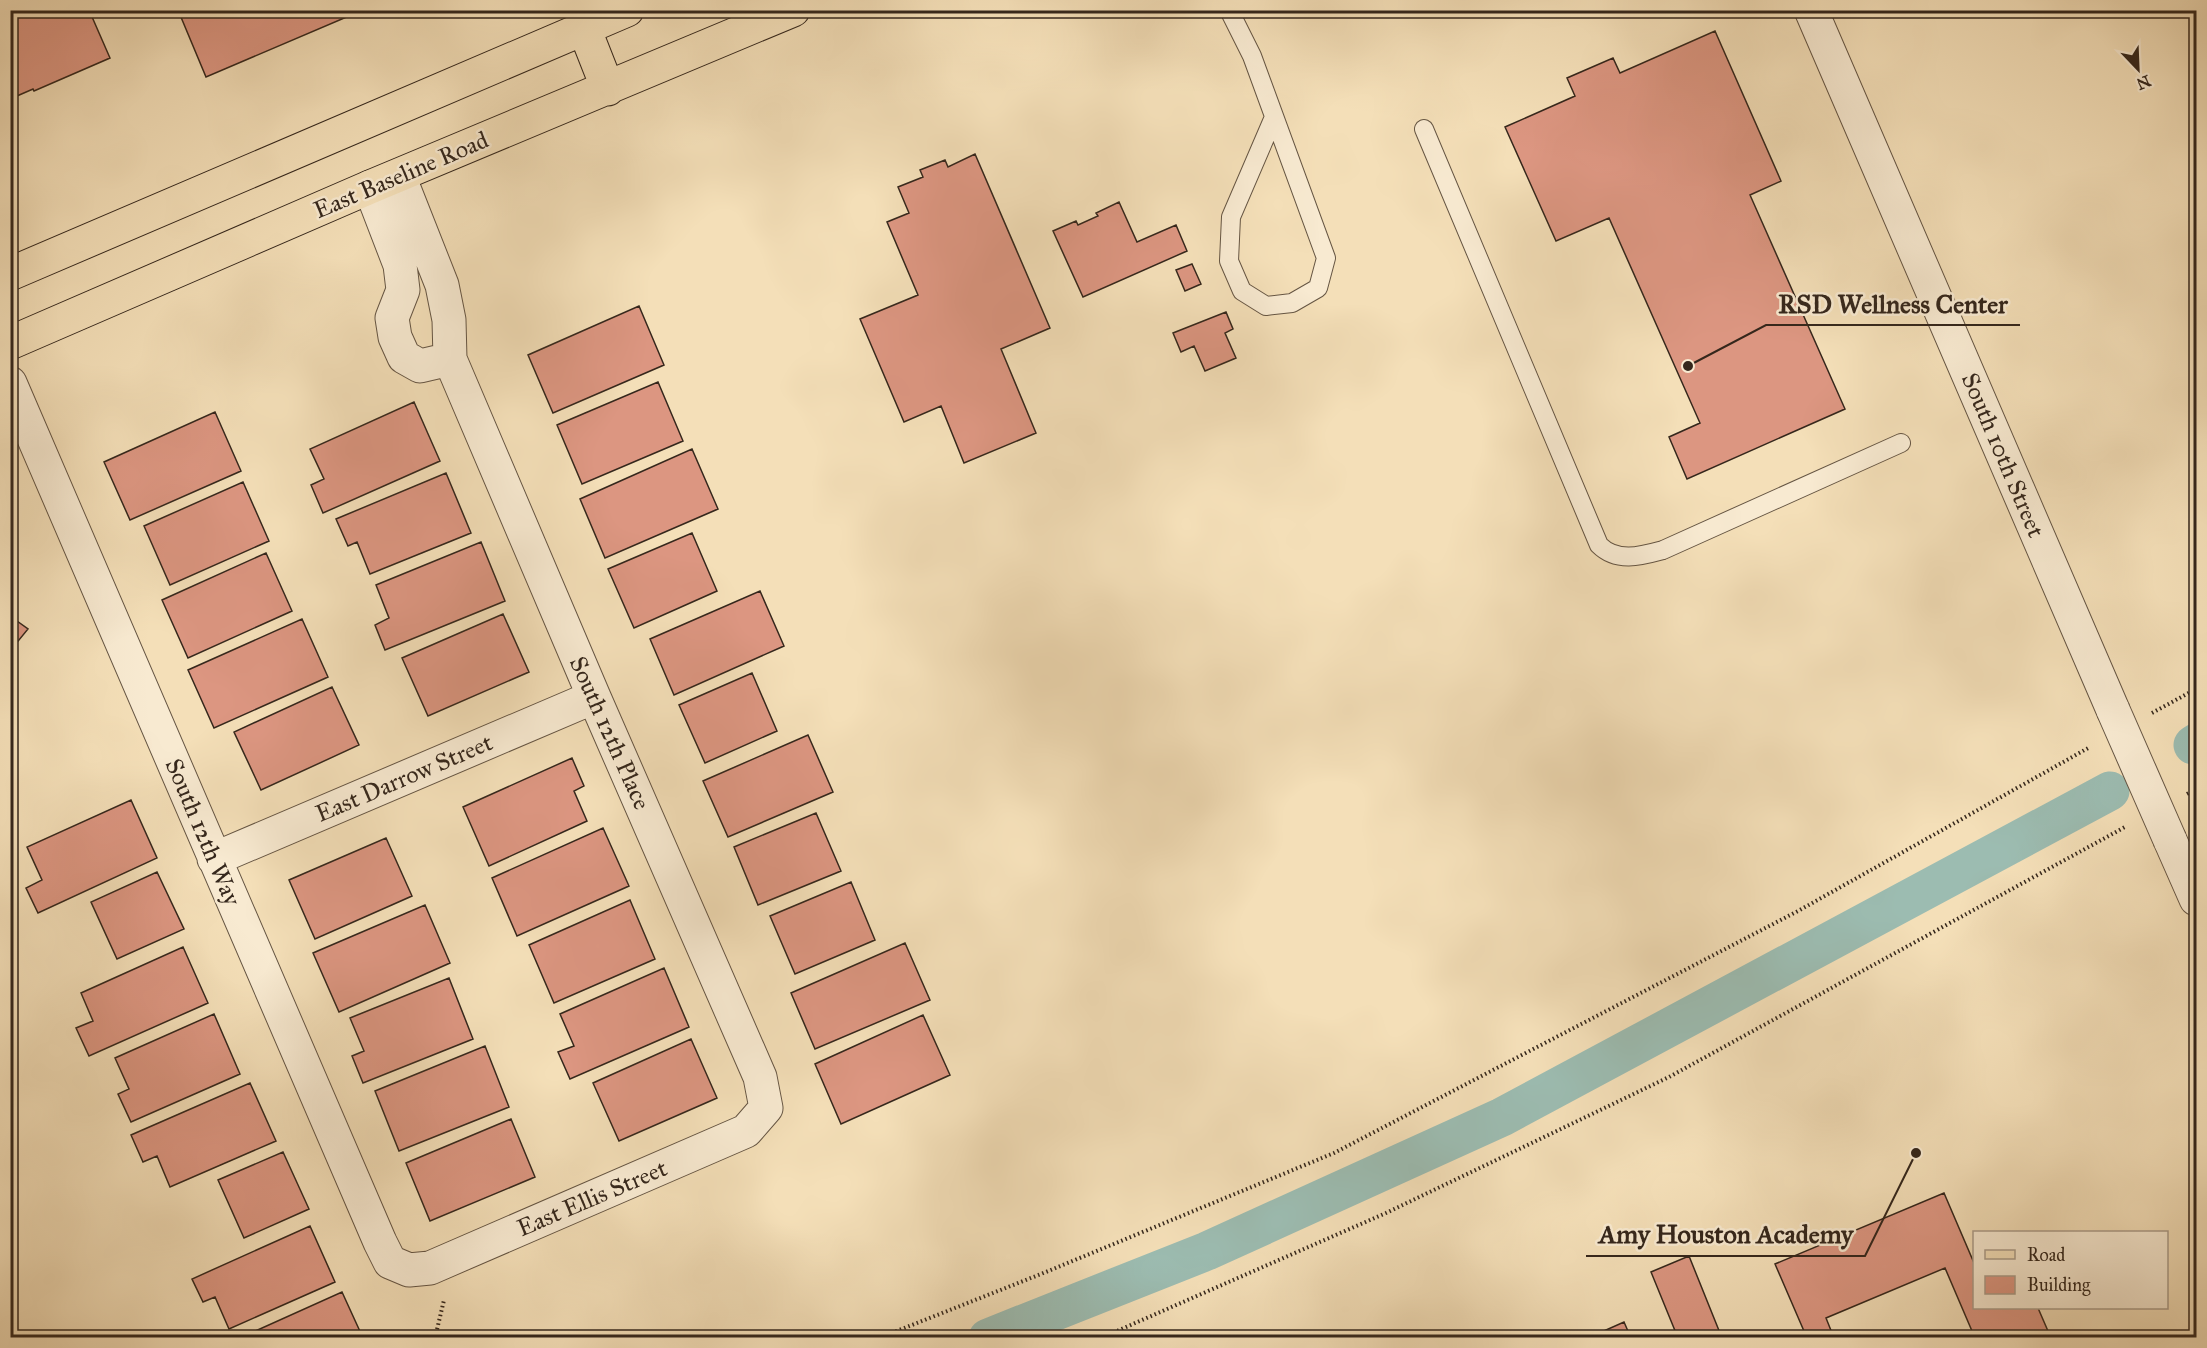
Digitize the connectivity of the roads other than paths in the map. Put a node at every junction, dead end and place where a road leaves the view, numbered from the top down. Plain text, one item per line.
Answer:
1 (627, 10) edge
2 (793, 10) edge
3 (1229, 10) edge
4 (1811, 10) edge
5 (584, 28) junction
6 (608, 88) junction
7 (1274, 117) junction
8 (1424, 129) dead end
9 (385, 182) junction
10 (10, 274) edge
11 (10, 343) edge
12 (450, 358) junction
13 (10, 383) edge
14 (1901, 443) dead end
15 (594, 698) junction
16 (214, 859) junction
17 (2196, 899) edge
18 (766, 1108) joint
19 (409, 1270) joint

1 - 5 main road
2 - 6 main road, East Baseline Road
3 - 7 lane
4 - 17 street, South 10th Street, bridge
5 - 6 main road
5 - 10 main road
6 - 9 main road, East Baseline Road
7 - 7 lane
8 - 14 lane
9 - 11 main road, East Baseline Road
9 - 12 street, South 12th Place
9 - 12 street
12 - 15 street, South 12th Place
13 - 16 street, South 12th Way
15 - 16 street, East Darrow Street
15 - 18 street, South 12th Place
16 - 19 street, South 12th Way
18 - 19 street, East Ellis Street

